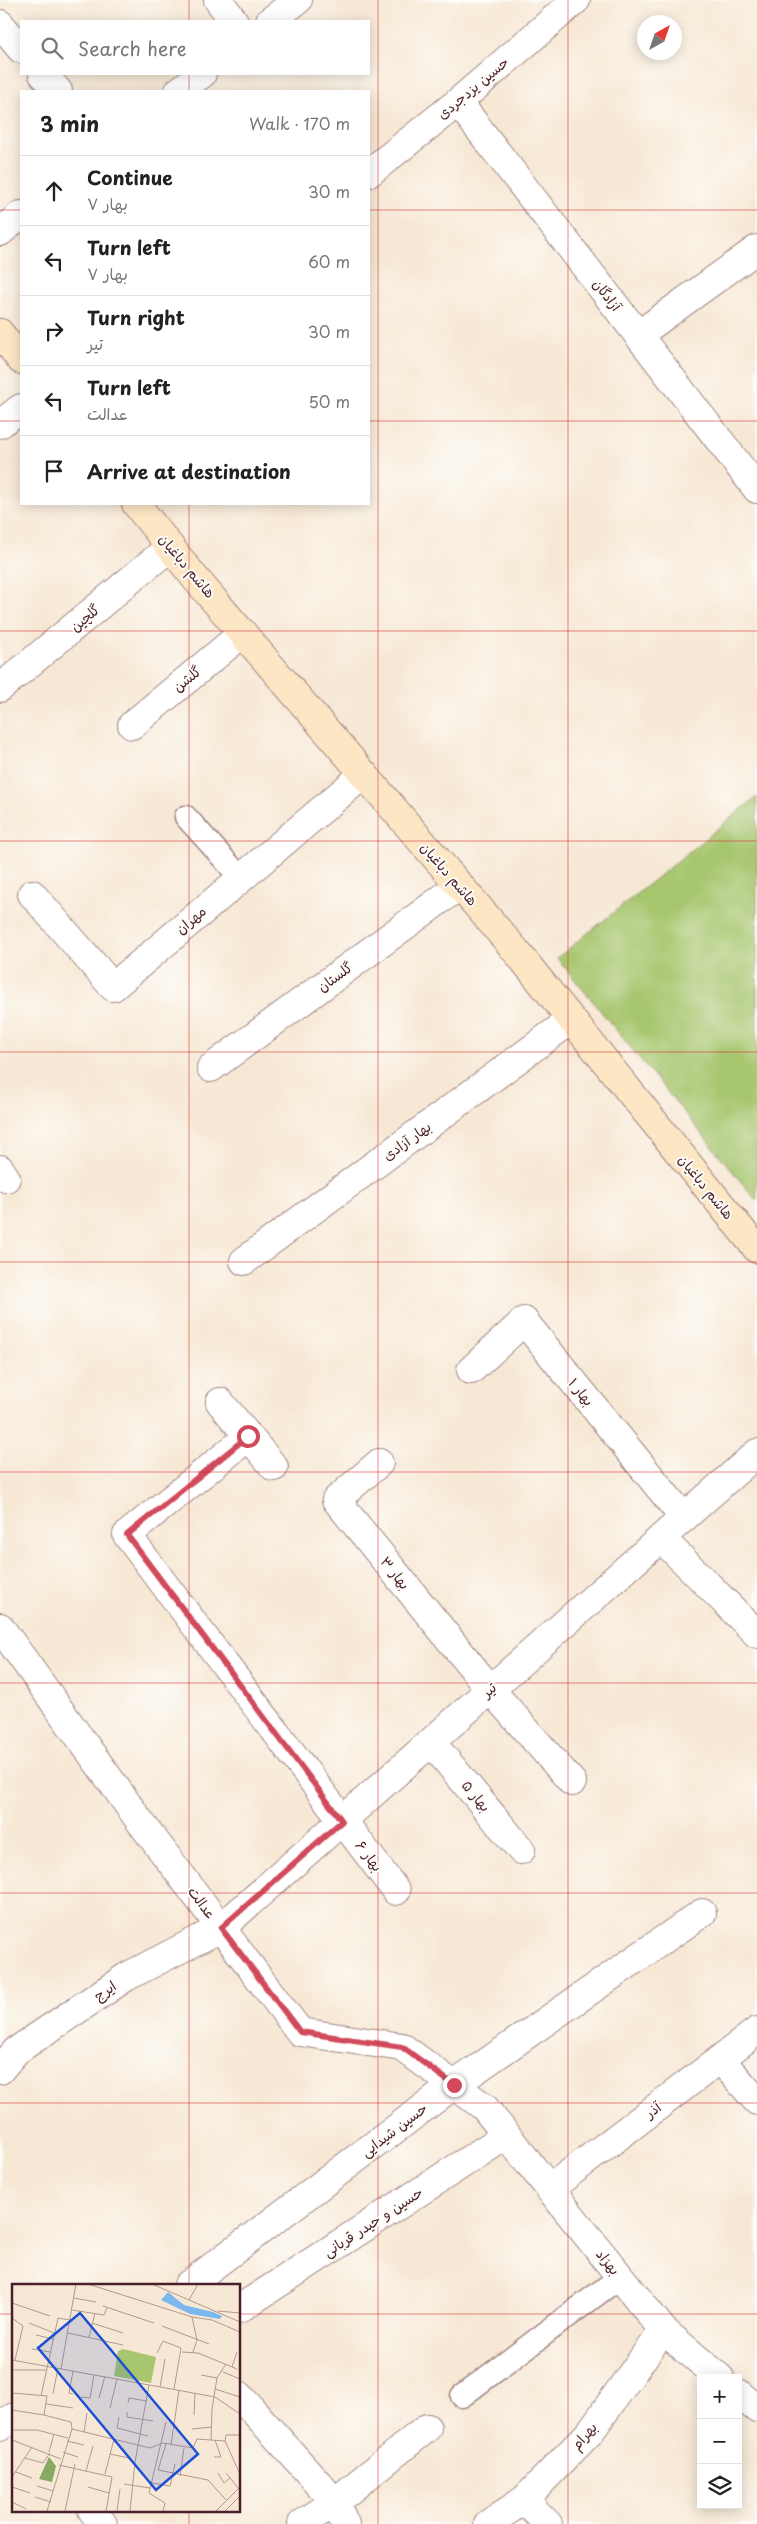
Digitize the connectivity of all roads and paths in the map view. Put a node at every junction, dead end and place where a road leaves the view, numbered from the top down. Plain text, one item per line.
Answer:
1 (218, 0) edge
2 (298, 0) edge
3 (576, 0) edge
4 (233, 20) edge
5 (271, 20) edge
6 (0, 24) edge
7 (20, 48) edge
8 (44, 75) edge
9 (201, 75) edge
10 (57, 90) edge
11 (180, 90) edge
12 (458, 102) junction
13 (370, 172) edge
14 (20, 216) edge
15 (0, 232) edge
16 (757, 249) edge
17 (0, 333) edge
18 (638, 335) junction
19 (20, 359) edge
20 (20, 409) edge
21 (0, 424) edge
22 (757, 489) edge
23 (137, 505) edge
24 (170, 547) junction
25 (243, 633) junction
26 (0, 688) edge
27 (132, 725) dead end
28 (364, 774) junction
29 (186, 817) dead end
30 (241, 878) junction
31 (459, 886) junction
32 (32, 894) dead end
33 (571, 1020) junction
34 (211, 1068) dead end
35 (757, 1250) edge
36 (244, 1261) dead end
37 (471, 1370) dead end
38 (220, 1402) dead end
39 (248, 1436) junction
40 (757, 1453) edge
41 (379, 1463) dead end
42 (274, 1467) dead end
43 (684, 1518) junction
44 (661, 1538) junction
45 (0, 1626) edge
46 (757, 1634) edge
47 (490, 1689) junction
48 (431, 1742) junction
49 (572, 1782) dead end
50 (342, 1821) junction
51 (521, 1850) dead end
52 (396, 1891) dead end
53 (702, 1913) dead end
54 (221, 1928) junction
55 (757, 2031) edge
56 (720, 2059) junction
57 (0, 2070) edge
58 (454, 2085) junction
59 (757, 2101) edge
60 (507, 2135) junction
61 (549, 2189) junction
62 (620, 2277) junction
63 (189, 2284) edge
64 (240, 2308) edge
65 (663, 2330) junction
66 (715, 2374) edge
67 (462, 2396) dead end
68 (742, 2396) edge
69 (240, 2397) edge
70 (757, 2409) edge
71 (12, 2418) edge
72 (0, 2427) edge
73 (427, 2428) dead end
74 (524, 2500) junction
75 (94, 2512) edge
76 (340, 2513) edge
77 (104, 2524) edge
78 (302, 2524) edge
79 (488, 2524) edge
80 (548, 2524) edge

1 - 4 street
2 - 5 street
3 - 12 street, حسین یزدجردی
6 - 7 street
8 - 10 street
9 - 11 street
12 - 13 street, حسین یزدجردی
12 - 18 street, آزادگان
14 - 15 street
16 - 18 street
17 - 19 street
18 - 22 street, آزادگان
20 - 21 street
23 - 24 street, هاشم دباغیان
24 - 25 street, هاشم دباغیان
24 - 26 street, گلچین
25 - 27 street, گلشن
25 - 28 street, هاشم دباغیان
28 - 30 street, مهران
28 - 31 street, هاشم دباغیان
29 - 30 lane
30 - 32 street, مهران
31 - 33 street, هاشم دباغیان
31 - 34 street, گلستان
33 - 35 street, هاشم دباغیان
33 - 36 street, بهار آزادی
37 - 43 street, بهار ۱
38 - 39 street
39 - 42 street
39 - 50 street, بهار ۶
40 - 43 street, تیر
41 - 47 street, بهار ۳
43 - 44 street, تیر
44 - 46 street
44 - 47 street, تیر
45 - 54 street, عدالت
47 - 48 street, تیر
47 - 49 street
48 - 50 street, تیر
48 - 51 street, بهار ۵
50 - 52 street, بهار ۶
50 - 54 street, تیر
53 - 58 street, حسین شیدایی
54 - 57 street, ایرج
54 - 58 street, عدالت
55 - 56 street, آذر
56 - 59 street
56 - 61 street, آذر
58 - 60 street, عدالت
58 - 63 street, حسین شیدایی
60 - 61 street, بهزاد
60 - 64 street, حسین و حیدر قربانی
61 - 62 street, بهزاد
62 - 65 street, بهزاد
62 - 67 lane
65 - 66 street, بهزاد
65 - 74 street, بهرام
68 - 70 street
69 - 76 street
71 - 72 street
73 - 76 street
74 - 79 street, بهرام
74 - 80 street
75 - 77 street
76 - 78 street

